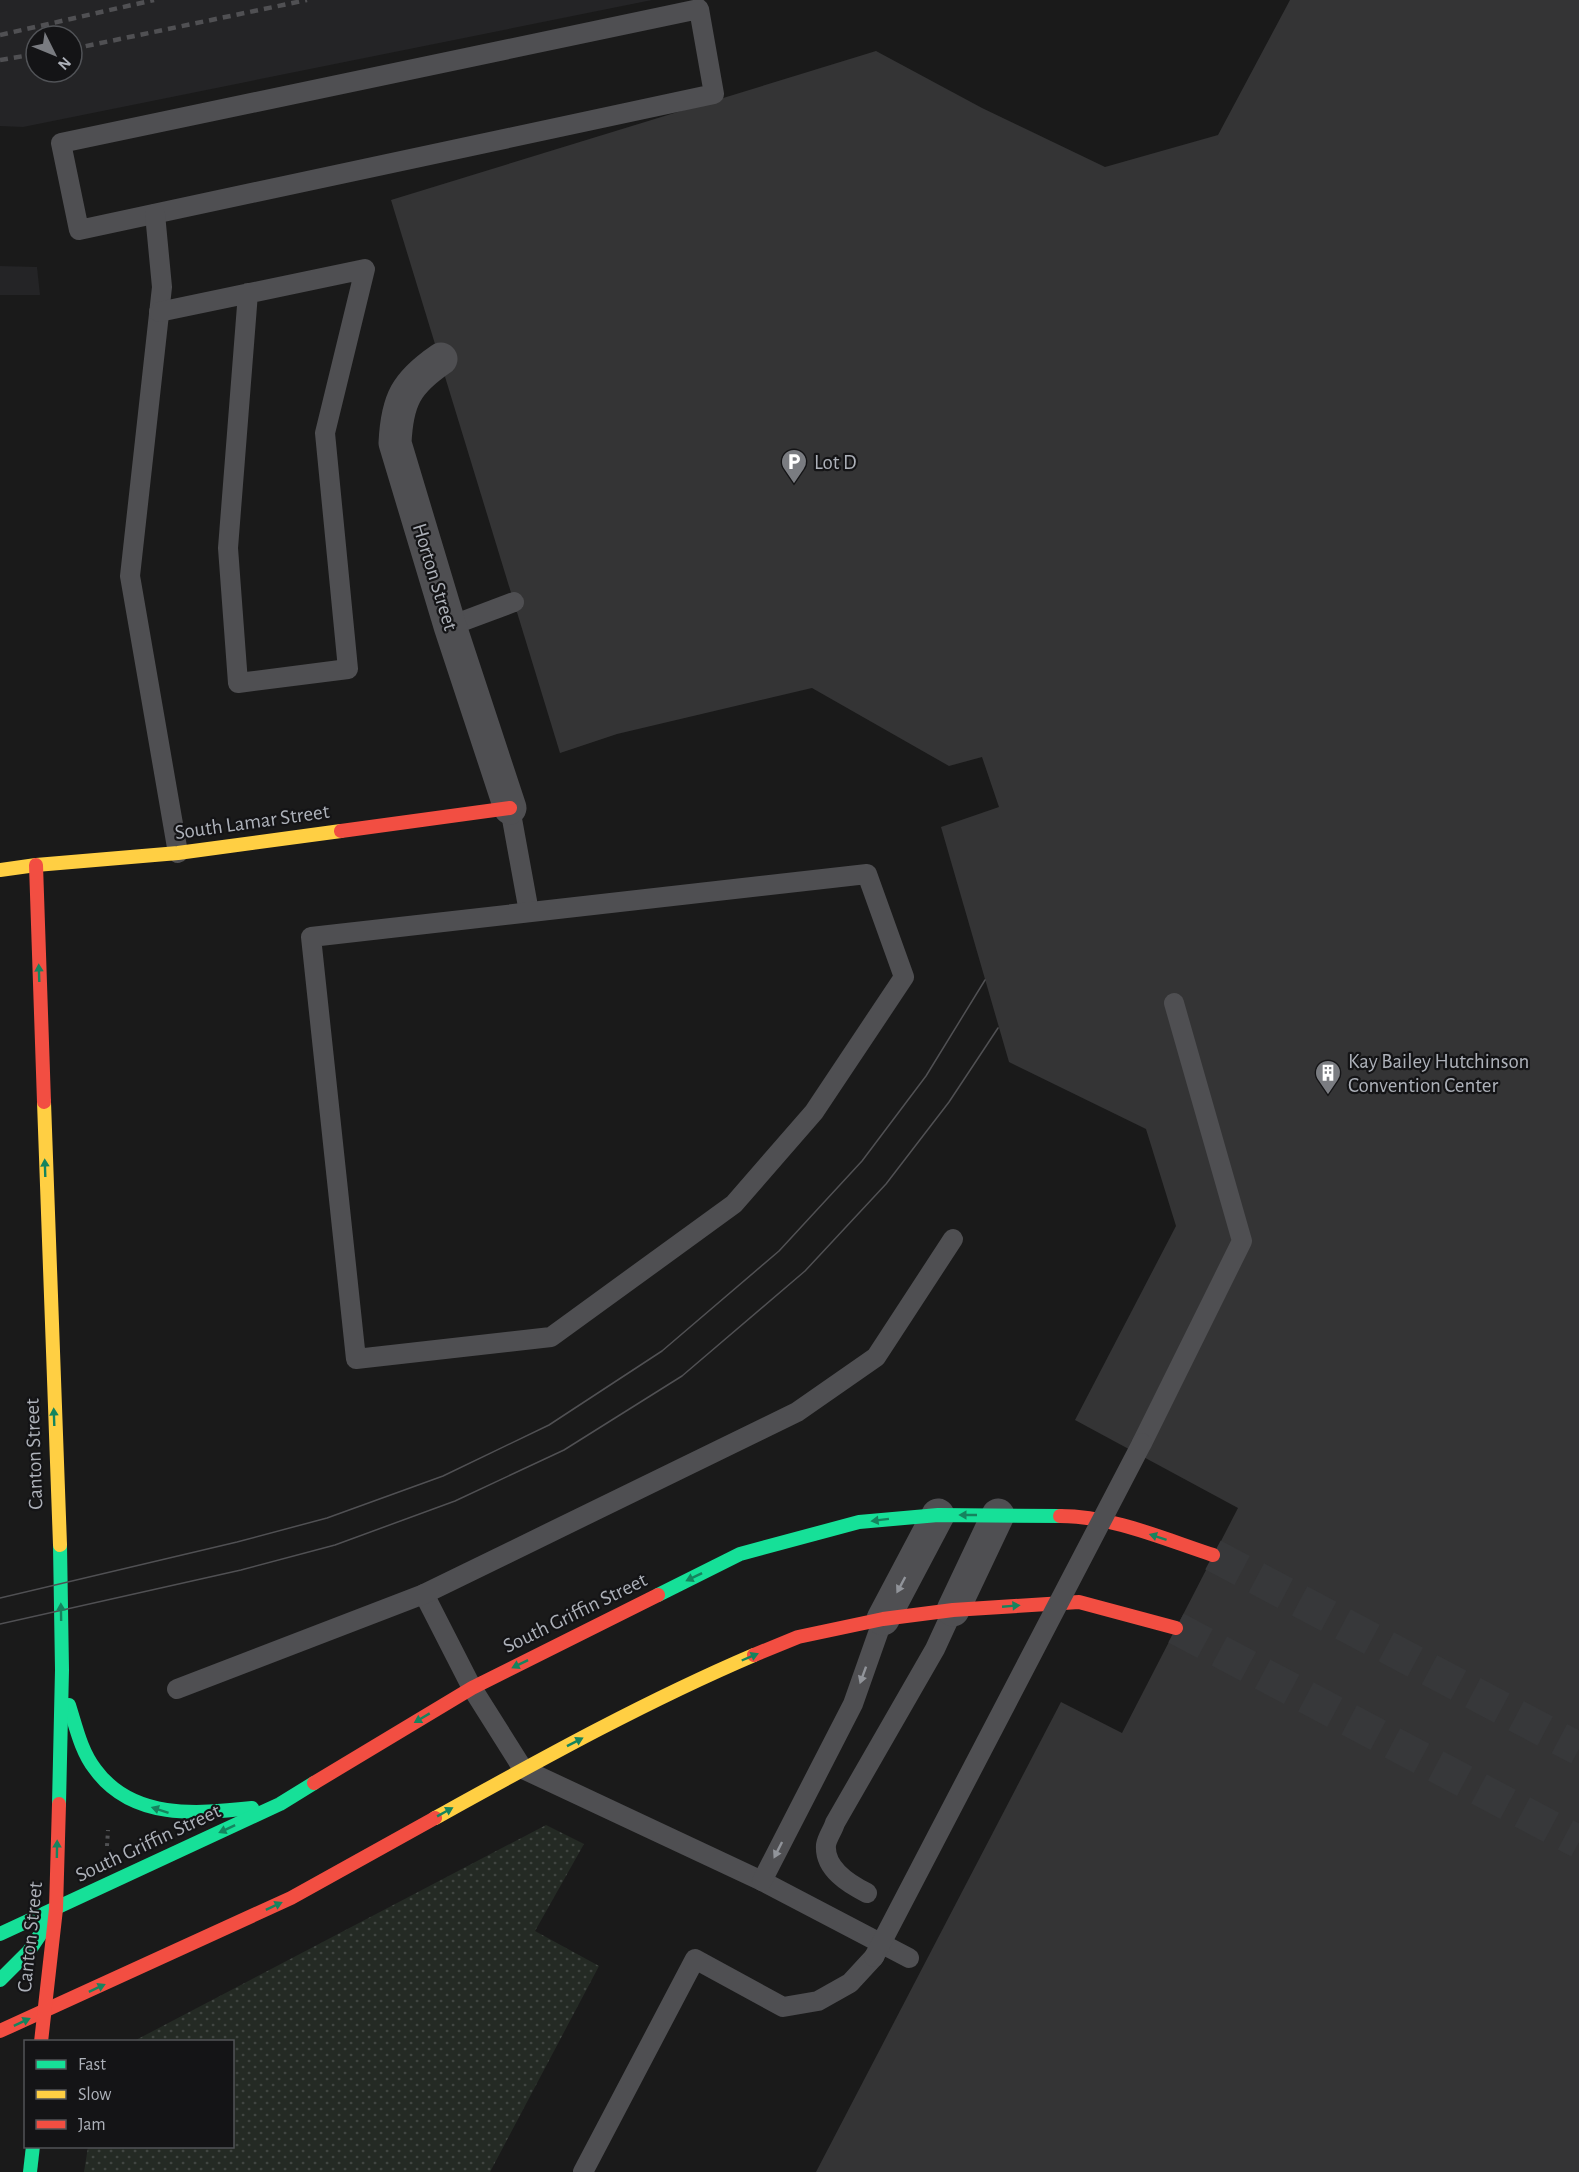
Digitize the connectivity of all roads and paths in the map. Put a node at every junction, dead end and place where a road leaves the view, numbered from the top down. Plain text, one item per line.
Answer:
1 (155, 214) junction
2 (248, 293) junction
3 (159, 312) junction
4 (441, 359) dead end
5 (514, 602) dead end
6 (450, 626) junction
7 (510, 808) junction
8 (178, 853) junction
9 (36, 865) junction
10 (0, 870) edge
11 (529, 912) junction
12 (1174, 1003) dead end
13 (953, 1239) dead end
14 (938, 1515) junction
15 (998, 1515) junction
16 (1213, 1555) tunnel mouth
17 (424, 1594) junction
18 (953, 1611) junction
19 (883, 1619) junction
20 (1176, 1628) tunnel mouth
21 (62, 1670) junction
22 (472, 1688) junction
23 (177, 1689) dead end
24 (523, 1769) junction
25 (280, 1804) junction
26 (108, 1829) dead end
27 (107, 1850) dead end
28 (762, 1881) junction
29 (867, 1893) dead end
30 (56, 1909) junction
31 (1, 1933) edge
32 (909, 1958) dead end
33 (0, 1980) edge
34 (43, 2012) junction
35 (0, 2031) edge
36 (41, 2040) edge
37 (33, 2148) edge
38 (30, 2172) edge
39 (584, 2172) edge

1 - 1 lane
1 - 3 lane
2 - 2 lane
2 - 3 lane
3 - 8 lane
4 - 6 street, Horton Street
5 - 6 lane
6 - 7 street, Horton Street
7 - 8 main road, South Lamar Street
7 - 11 lane
8 - 9 main road, South Lamar Street
9 - 10 main road, South Lamar Street
21 -> 9 main road, Canton Street
11 - 11 lane
12 - 39 lane, bridge
13 - 17 lane
15 -> 14 main road, South Griffin Street
14 -> 19 street
14 -> 22 main road, South Griffin Street
16 -> 15 main road, South Griffin Street
15 - 18 street
17 - 22 lane
17 - 23 lane
18 - 19 main road
18 -> 20 main road
18 - 29 lane
24 -> 19 main road
19 -> 28 lane
25 -> 21 main road
30 -> 21 main road, Canton Street
22 - 24 lane
22 -> 25 main road, South Griffin Street
24 - 28 lane
34 -> 24 main road
25 -> 30 main road, South Griffin Street
26 - 27 path
28 - 32 lane
30 - 31 main road, South Griffin Street
30 - 33 main road
30 - 34 main road, Canton Street
35 -> 34 main road
34 - 36 main road, Canton Street
37 - 38 main road

